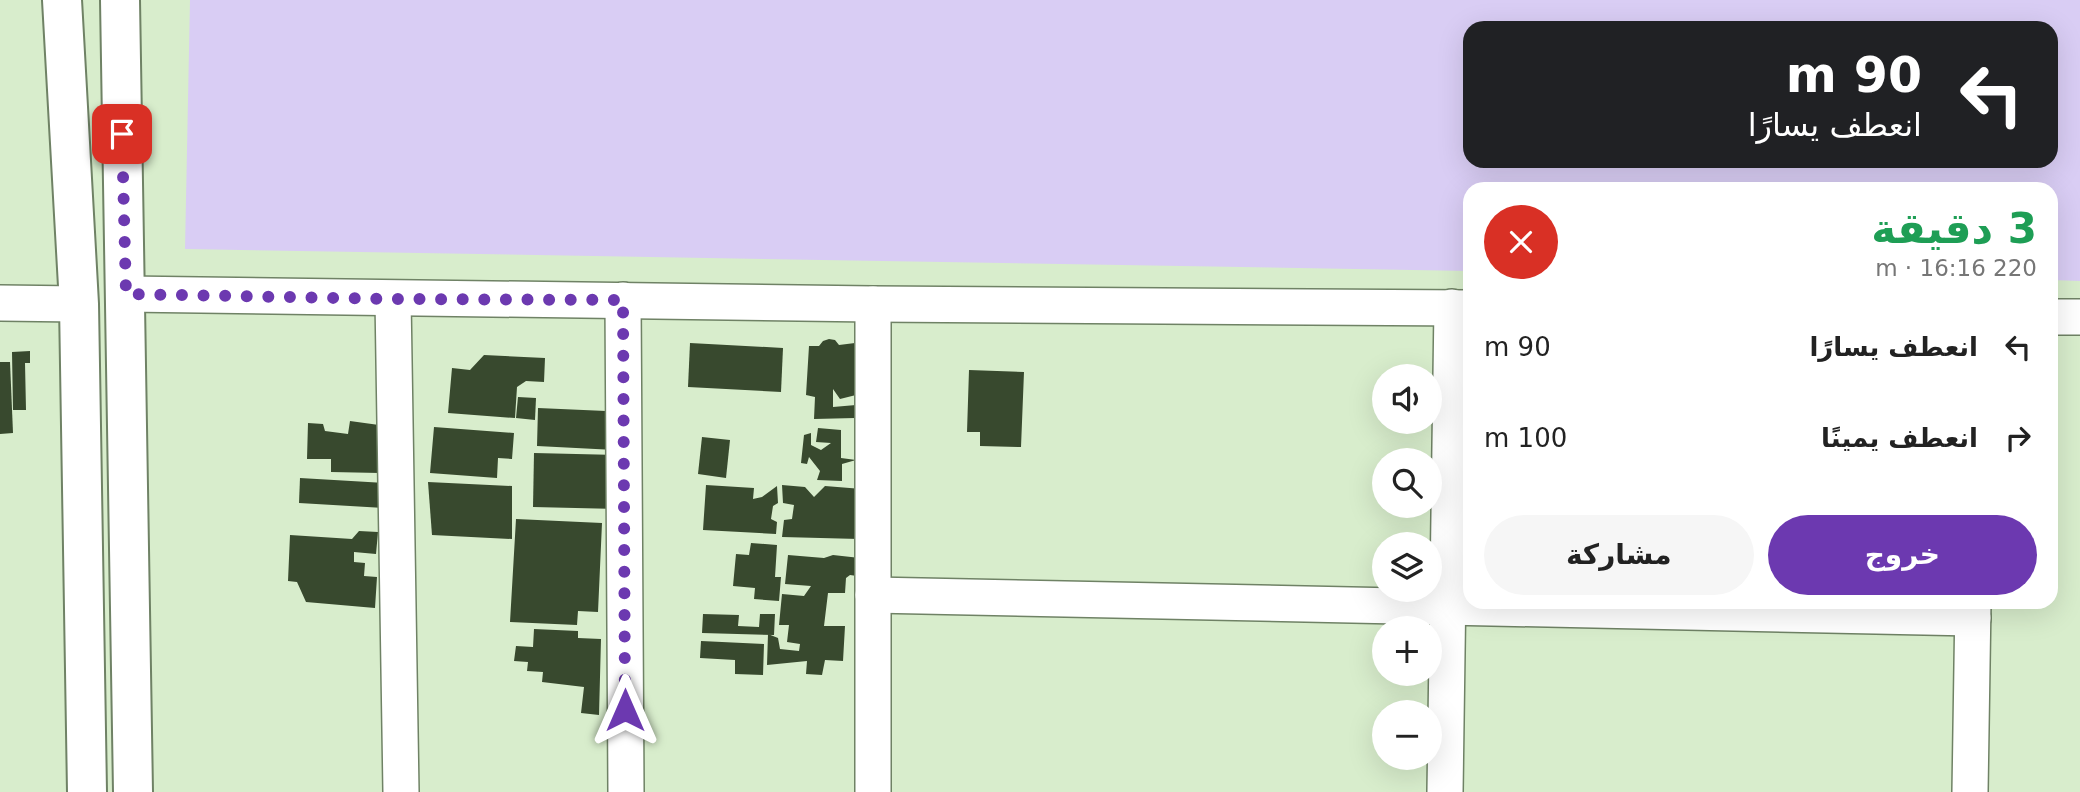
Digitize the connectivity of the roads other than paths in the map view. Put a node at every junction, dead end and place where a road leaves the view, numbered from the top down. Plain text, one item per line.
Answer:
1 (62, 0) edge
2 (120, 0) edge
3 (126, 294) junction
4 (393, 299) junction
5 (623, 300) junction
6 (0, 303) edge
7 (79, 304) junction
8 (873, 304) junction
9 (1461, 308) edge
10 (2058, 317) edge
11 (2080, 317) edge
12 (873, 595) junction
13 (1449, 606) junction
14 (1463, 606) edge
15 (1842, 609) edge
16 (1973, 610) edge
17 (87, 792) edge
18 (133, 792) edge
19 (401, 792) edge
20 (626, 792) edge
21 (873, 792) edge
22 (1445, 792) edge
23 (1970, 792) edge

1 - 7 street
2 - 3 street
3 - 4 street
3 - 18 street
4 - 5 street
4 - 19 street
5 - 8 street
5 - 20 street
6 - 7 street
7 - 17 street
8 - 9 street
8 - 12 street
9 - 13 street
10 - 11 street
12 - 13 street
12 - 21 street
13 - 14 street
13 - 22 street
15 - 16 street
16 - 23 street

